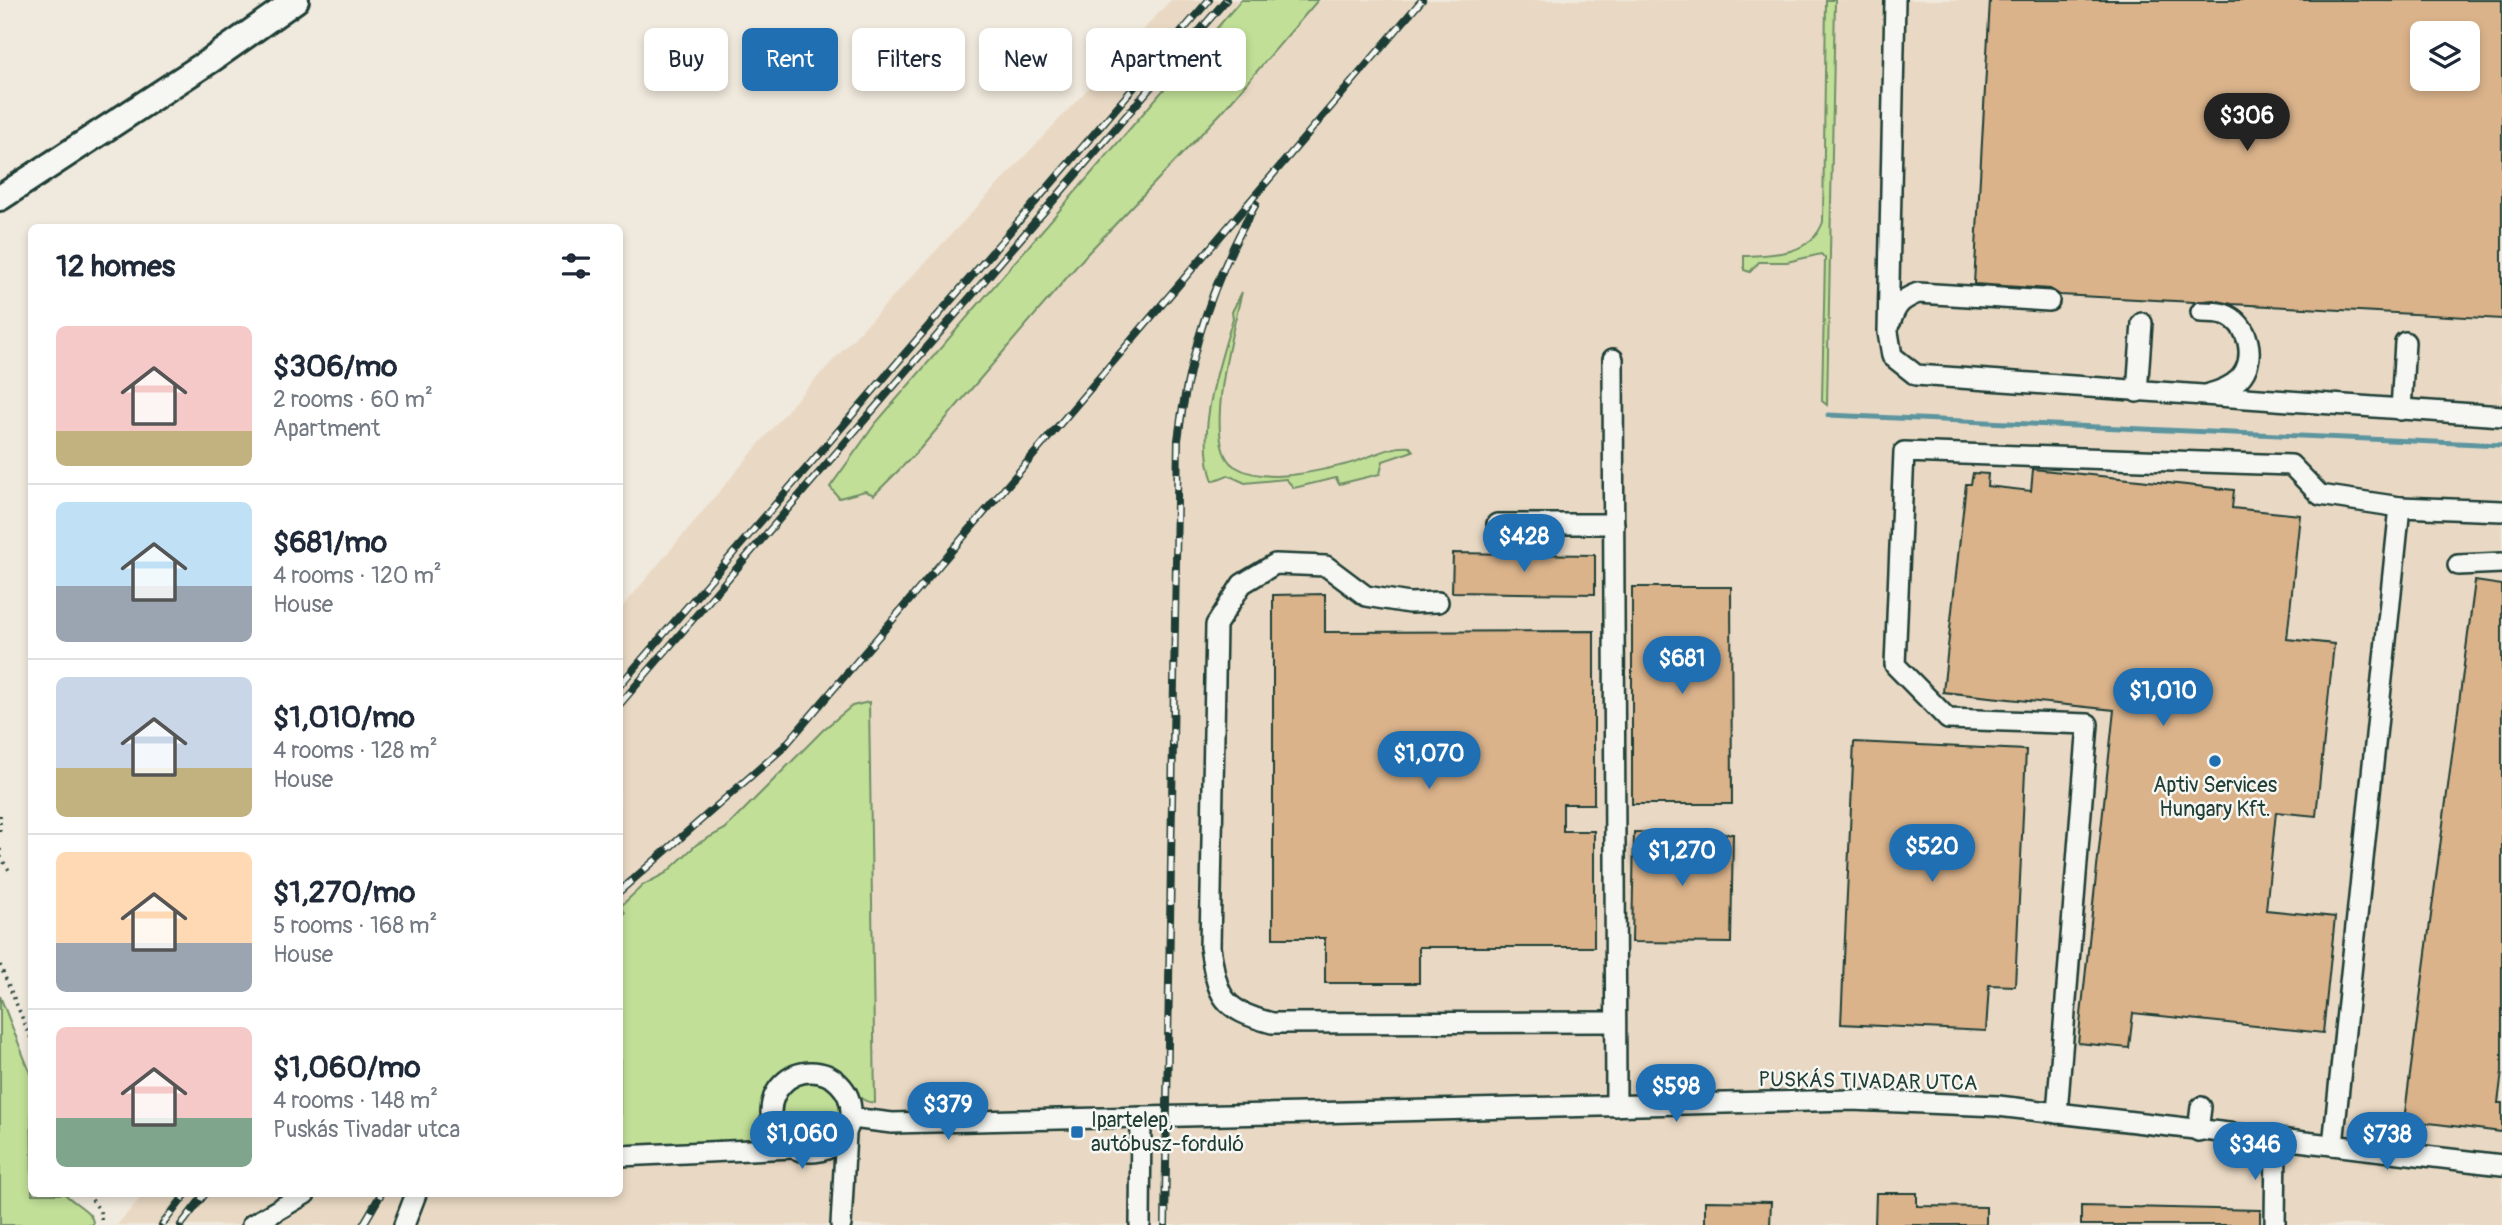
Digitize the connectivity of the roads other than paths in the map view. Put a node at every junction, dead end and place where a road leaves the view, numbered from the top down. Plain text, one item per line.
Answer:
1 (296, 0) edge
2 (1895, 0) edge
3 (0, 198) edge
4 (2049, 301) dead end
5 (2201, 312) dead end
6 (2142, 323) dead end
7 (1888, 332) junction
8 (2404, 342) dead end
9 (1614, 359) dead end
10 (2243, 373) junction
11 (2137, 392) junction
12 (2202, 396) junction
13 (2283, 402) junction
14 (2401, 410) junction
15 (2502, 416) edge
16 (2400, 507) junction
17 (2502, 511) edge
18 (1497, 524) dead end
19 (1614, 524) junction
20 (2502, 563) edge
21 (2458, 565) dead end
22 (1437, 602) dead end
23 (1615, 1022) junction
24 (1616, 1106) junction
25 (2201, 1107) dead end
26 (2057, 1113) junction
27 (1141, 1117) junction
28 (849, 1125) junction
29 (2198, 1131) junction
30 (2276, 1139) junction
31 (2333, 1145) junction
32 (793, 1148) junction
33 (623, 1156) edge
34 (2502, 1165) edge
35 (300, 1197) edge
36 (415, 1197) edge
37 (252, 1225) edge
38 (404, 1225) edge
39 (841, 1225) edge
40 (1140, 1225) edge
41 (2275, 1225) edge

1 - 3 main road
2 - 7 street
4 - 7 street
5 - 10 street
6 - 11 street
7 - 11 street
8 - 14 street
9 - 19 street
10 - 12 street
10 - 13 street
11 - 12 street
12 - 13 street
13 - 14 street
14 - 15 street
16 - 17 street
16 - 26 street
16 - 31 street
18 - 19 street
19 - 23 street
20 - 21 street
22 - 23 street
23 - 24 street
24 - 26 street, PUSKÁS TIVADAR UTCA
24 - 27 street, PUSKÁS TIVADAR UTCA
25 - 29 street
26 - 29 street, PUSKÁS TIVADAR UTCA
27 - 28 street, PUSKÁS TIVADAR UTCA
27 - 40 street
28 - 32 street
28 - 32 street
28 - 39 street
29 - 30 street, PUSKÁS TIVADAR UTCA
30 - 31 street, PUSKÁS TIVADAR UTCA
30 - 41 street
31 - 34 street, PUSKÁS TIVADAR UTCA
32 - 33 street
35 - 37 street
36 - 38 street

